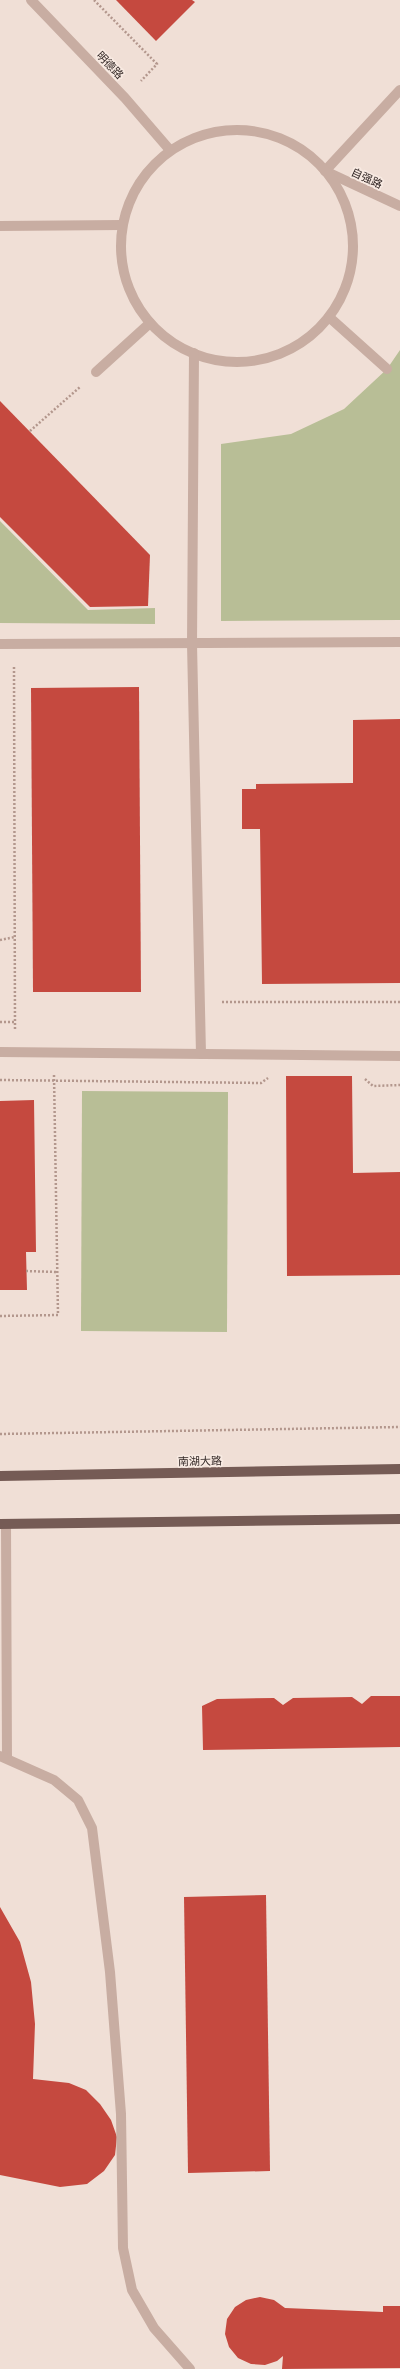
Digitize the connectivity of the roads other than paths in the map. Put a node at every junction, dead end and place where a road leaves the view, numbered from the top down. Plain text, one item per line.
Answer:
1 (31, 0) edge
2 (400, 90) edge
3 (169, 150) junction
4 (325, 171) junction
5 (400, 206) edge
6 (122, 225) junction
7 (0, 226) edge
8 (329, 317) junction
9 (150, 323) junction
10 (194, 354) junction
11 (386, 369) dead end
12 (96, 372) road end
13 (400, 642) edge
14 (0, 644) edge
15 (192, 644) junction
16 (0, 1052) edge
17 (201, 1054) junction
18 (400, 1056) edge
19 (400, 1469) edge
20 (0, 1476) edge
21 (400, 1519) edge
22 (3, 1524) edge
23 (3, 1757) edge
24 (190, 2369) edge

1 - 3 street, 明德路
2 - 4 street
3 - 4 street
3 - 6 street
4 - 5 street, 自强路
4 - 8 street
6 - 7 street
6 - 9 street
8 - 10 street
8 - 11 street
9 - 10 street
9 - 12 street
10 - 15 street
13 - 15 street
14 - 15 street
15 - 17 street
16 - 17 street
17 - 18 street
19 - 20 main road, 南湖大路
21 - 22 main road
22 - 23 street
23 - 24 street

